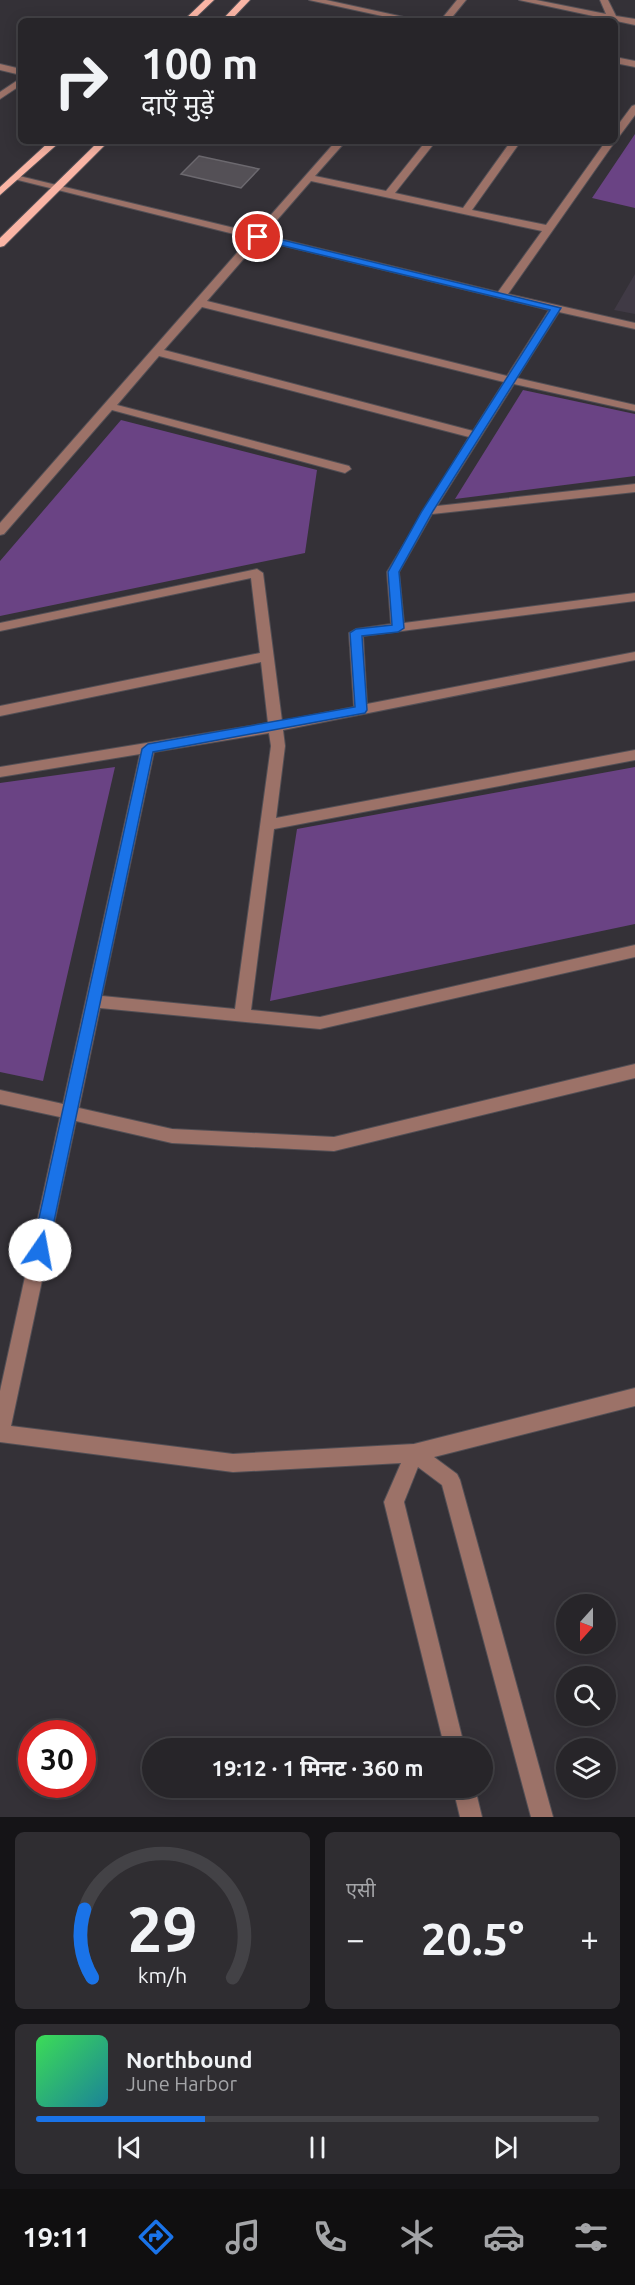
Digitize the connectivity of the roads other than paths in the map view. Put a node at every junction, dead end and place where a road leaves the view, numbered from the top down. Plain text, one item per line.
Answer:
1 (210, 0) edge
2 (246, 0) edge
3 (313, 0) edge
4 (462, 0) edge
5 (523, 0) edge
6 (604, 0) edge
7 (612, 17) junction
8 (190, 18) edge
9 (228, 18) edge
10 (403, 18) edge
11 (447, 18) edge
12 (617, 18) edge
13 (618, 18) edge
14 (635, 22) edge
15 (618, 61) edge
16 (635, 64) edge
17 (0, 67) edge
18 (18, 71) edge
19 (18, 83) edge
20 (0, 96) edge
21 (635, 108) edge
22 (618, 132) edge
23 (53, 144) edge
24 (101, 144) edge
25 (338, 144) edge
26 (429, 144) edge
27 (514, 144) edge
28 (609, 144) edge
29 (15, 178) junction
30 (309, 178) junction
31 (58, 186) junction
32 (0, 192) edge
33 (388, 195) junction
34 (465, 212) junction
35 (549, 229) junction
36 (258, 237) junction
37 (0, 244) edge
38 (501, 296) junction
39 (200, 303) junction
40 (556, 308) junction
41 (635, 326) edge
42 (157, 352) junction
43 (510, 380) junction
44 (109, 406) junction
45 (635, 408) edge
46 (476, 435) junction
47 (345, 469) dead end
48 (635, 488) edge
49 (428, 511) junction
50 (0, 531) edge
51 (635, 597) edge
52 (0, 627) edge
53 (398, 628) junction
54 (267, 656) junction
55 (635, 656) edge
56 (361, 710) junction
57 (0, 711) edge
58 (275, 727) junction
59 (148, 749) junction
60 (635, 755) edge
61 (0, 772) edge
62 (267, 825) junction
63 (635, 951) edge
64 (93, 1001) junction
65 (242, 1015) junction
66 (635, 1071) edge
67 (0, 1097) edge
68 (69, 1113) junction
69 (635, 1397) edge
70 (0, 1433) edge
71 (414, 1452) junction
72 (452, 1738) edge
73 (466, 1798) edge
74 (471, 1817) edge
75 (542, 1817) edge

1 - 8 main road
2 - 9 main road
3 - 10 street
4 - 11 street
5 - 7 street
6 - 7 street
7 - 12 street
13 - 14 street
15 - 16 street
17 - 18 street
19 - 20 street
21 - 22 street
23 - 29 main road
24 - 31 main road
25 - 30 street
26 - 33 street
27 - 34 street
28 - 35 street
29 - 31 street
29 - 32 main road
30 - 33 street
30 - 36 street
31 - 36 street
31 - 37 main road
33 - 34 street
34 - 35 street
35 - 38 street
36 - 38 street
36 - 39 street
38 - 40 street
39 - 42 street
39 - 43 street
40 - 41 street
40 - 43 street
42 - 44 street
42 - 46 street
43 - 45 street
43 - 46 street
44 - 47 street
44 - 50 street
46 - 49 street
48 - 49 street
49 - 53 street
51 - 53 street
52 - 54 street
53 - 56 street
54 - 57 street
54 - 58 street
55 - 56 street
56 - 58 street
58 - 59 street
58 - 62 street
59 - 61 street
59 - 64 street
60 - 62 street
62 - 65 street
63 - 65 street
64 - 65 street
64 - 68 street
66 - 68 street
67 - 68 street
68 - 70 street
69 - 71 street
70 - 71 street
71 - 72 street
71 - 75 street
73 - 74 street

